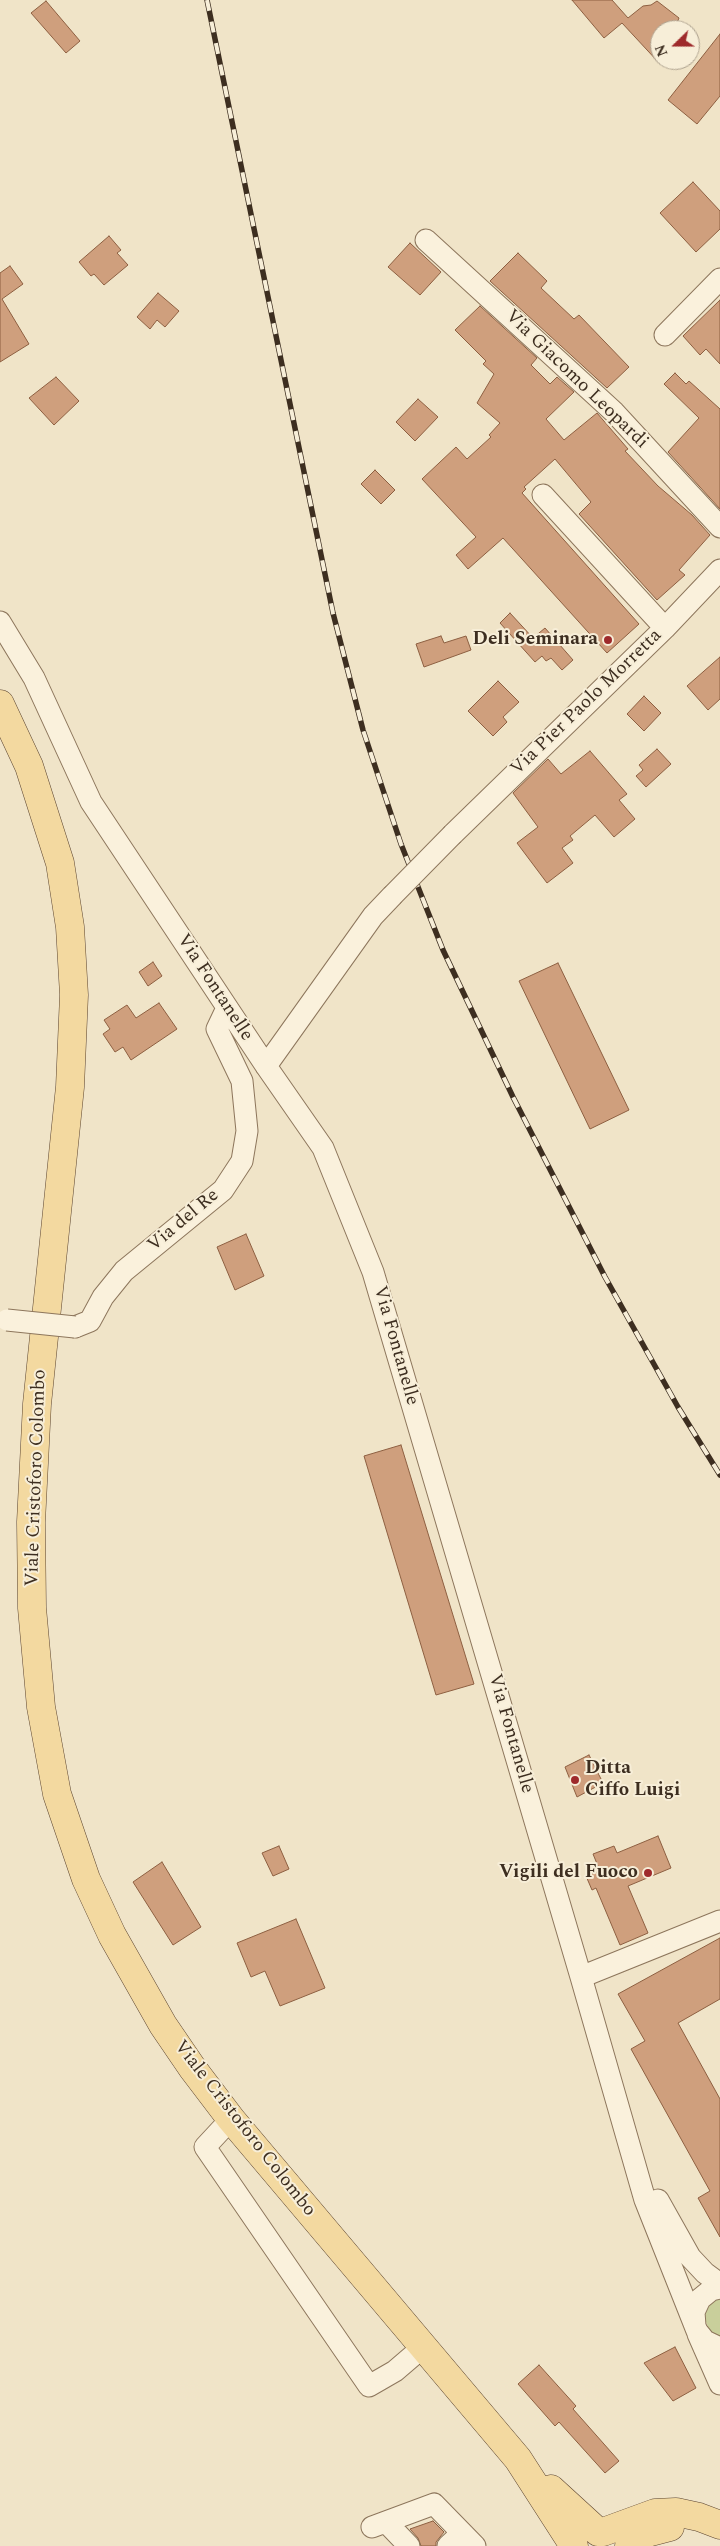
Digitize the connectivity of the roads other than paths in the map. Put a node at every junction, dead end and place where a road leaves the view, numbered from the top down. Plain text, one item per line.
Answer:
1 (426, 240) dead end
2 (720, 279) edge
3 (665, 335) dead end
4 (543, 495) dead end
5 (720, 527) edge
6 (720, 570) edge
7 (0, 622) edge
8 (665, 628) junction
9 (0, 704) edge
10 (227, 1008) junction
11 (266, 1066) junction
12 (3, 1322) edge
13 (720, 1921) edge
14 (581, 1977) junction
15 (232, 2119) junction
16 (628, 2142) junction
17 (720, 2284) edge
18 (720, 2288) edge
19 (696, 2329) junction
20 (423, 2347) junction
21 (720, 2348) edge
22 (720, 2384) edge
23 (518, 2460) junction
24 (720, 2525) edge
25 (600, 2539) edge
26 (720, 2539) edge
27 (462, 2542) edge
28 (409, 2546) edge
29 (574, 2546) edge
30 (629, 2546) edge

1 - 5 street, Via Giacomo Leopardi
2 - 3 street
4 - 8 street
6 - 8 street, Via Pier Paolo Morretta
7 - 10 street, Via Fontanelle
8 - 11 street, Via Pier Paolo Morretta, bridge
9 - 15 main road, Viale Cristoforo Colombo
10 - 11 street, Via Fontanelle
10 - 12 street, Via del Re, bridge
11 - 14 street, Via Fontanelle
13 - 14 street
14 - 16 street, Via Fontanelle
15 - 20 main road, Viale Cristoforo Colombo
15 - 20 street
16 - 17 street
16 - 19 street
18 - 19 street
19 - 21 street
19 - 22 street
20 - 23 main road, Viale Cristoforo Colombo
23 - 25 main road
23 - 29 main road
24 - 25 main road
26 - 30 main road
27 - 28 street

